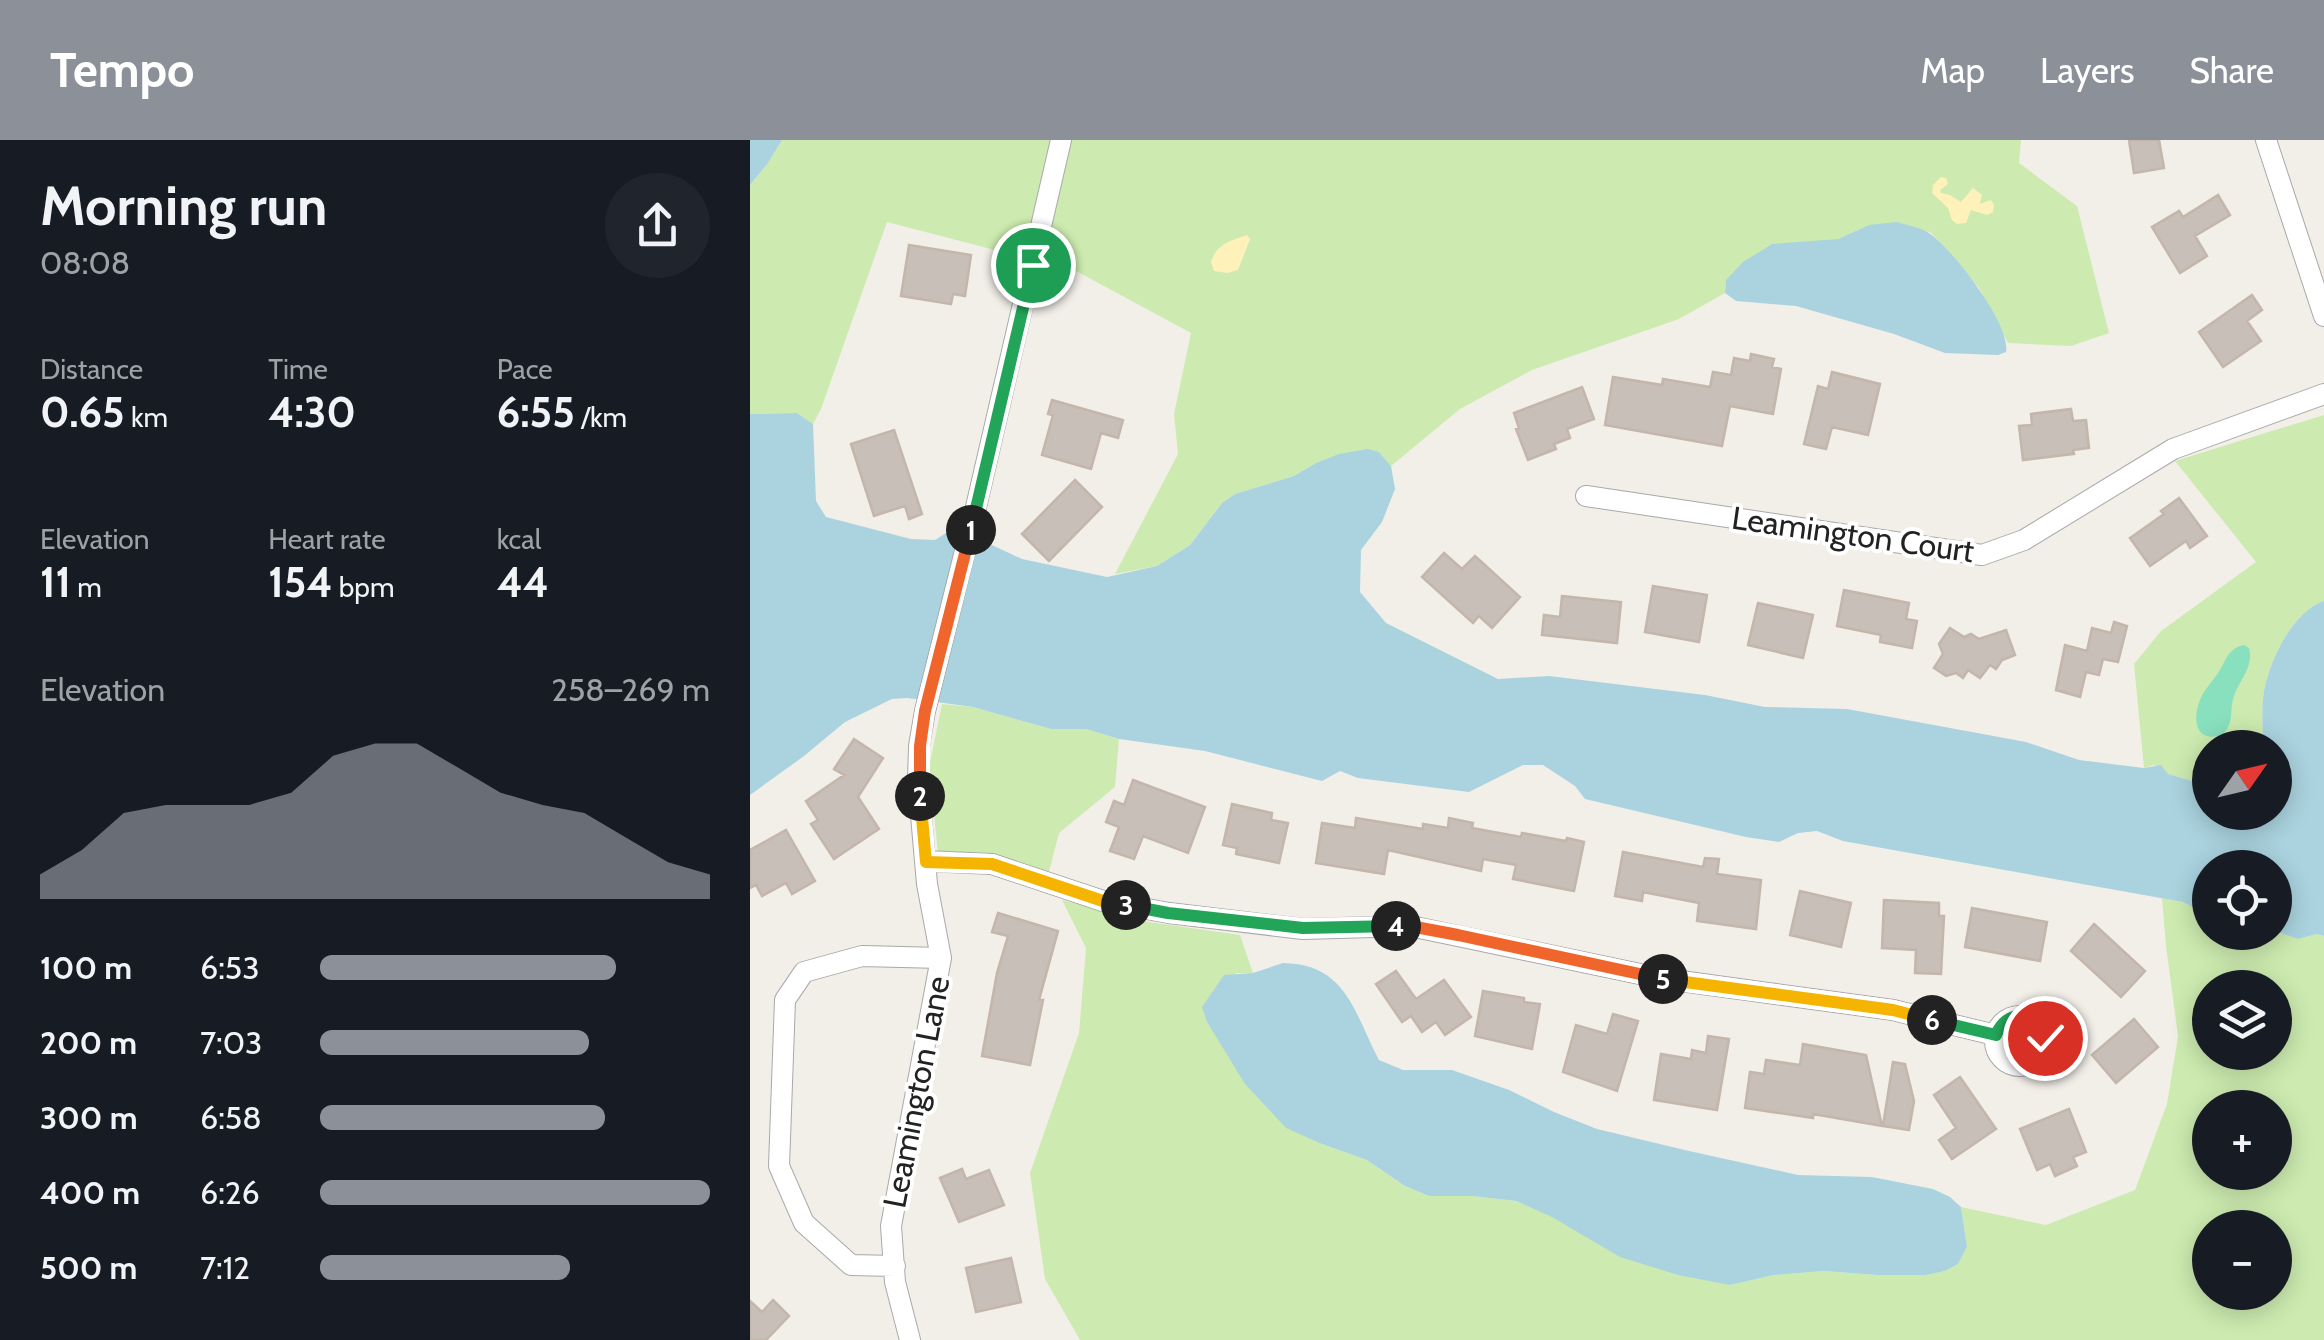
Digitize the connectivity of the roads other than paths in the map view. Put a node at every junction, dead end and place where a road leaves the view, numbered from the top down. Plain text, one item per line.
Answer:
1 (1061, 140) edge
2 (2266, 140) edge
3 (2324, 316) edge
4 (2324, 394) edge
5 (1586, 496) dead end
6 (926, 862) junction
7 (941, 958) junction
8 (1996, 1035) dead end
9 (895, 1266) junction
10 (910, 1340) edge

1 - 6 street, Leamington Lane
2 - 3 street
4 - 5 street, Leamington Court
6 - 7 street, Leamington Lane
6 - 8 street
7 - 9 street, Leamington Lane
7 - 9 street
9 - 10 street, Leamington Lane

